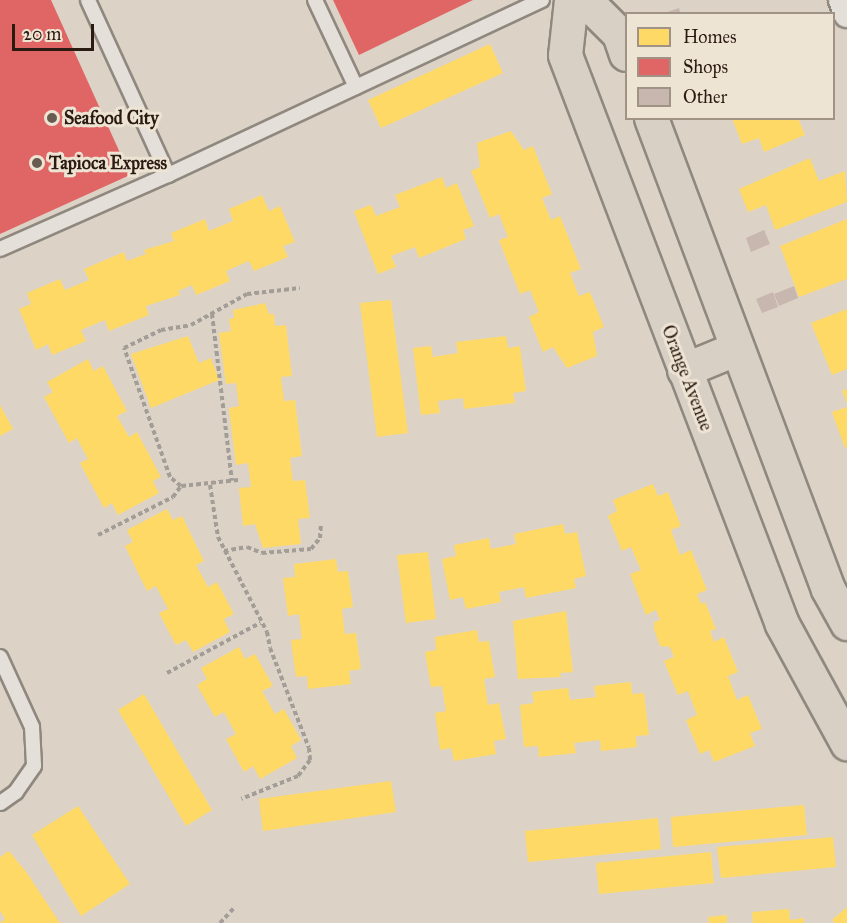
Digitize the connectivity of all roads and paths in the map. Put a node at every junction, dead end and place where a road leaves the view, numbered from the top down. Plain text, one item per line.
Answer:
1 (88, 0) edge
2 (315, 0) edge
3 (542, 0) edge
4 (571, 0) edge
5 (585, 0) edge
6 (842, 0) edge
7 (847, 14) edge
8 (625, 49) edge
9 (356, 87) junction
10 (652, 120) edge
11 (168, 175) junction
12 (0, 249) edge
13 (300, 288) dead end
14 (212, 314) junction
15 (737, 348) junction
16 (684, 370) junction
17 (210, 485) junction
18 (181, 486) junction
19 (321, 524) dead end
20 (98, 536) dead end
21 (224, 551) junction
22 (260, 623) junction
23 (847, 623) edge
24 (0, 657) edge
25 (167, 673) dead end
26 (847, 744) edge
27 (241, 799) dead end
28 (0, 803) edge
29 (234, 908) dead end
30 (220, 923) edge

1 - 11 lane
2 - 9 lane
3 - 9 lane
4 - 16 main road, Orange Avenue
5 - 8 main road
6 - 7 street
9 - 11 lane
10 - 15 main road
11 - 12 lane
13 - 14 path
14 - 17 path
14 - 18 path
15 - 16 main road
15 - 23 main road
16 - 26 main road, Orange Avenue
17 - 18 path
17 - 21 path
18 - 20 path
19 - 21 path
21 - 22 path
22 - 25 path
22 - 27 path
24 - 28 lane
29 - 30 path

